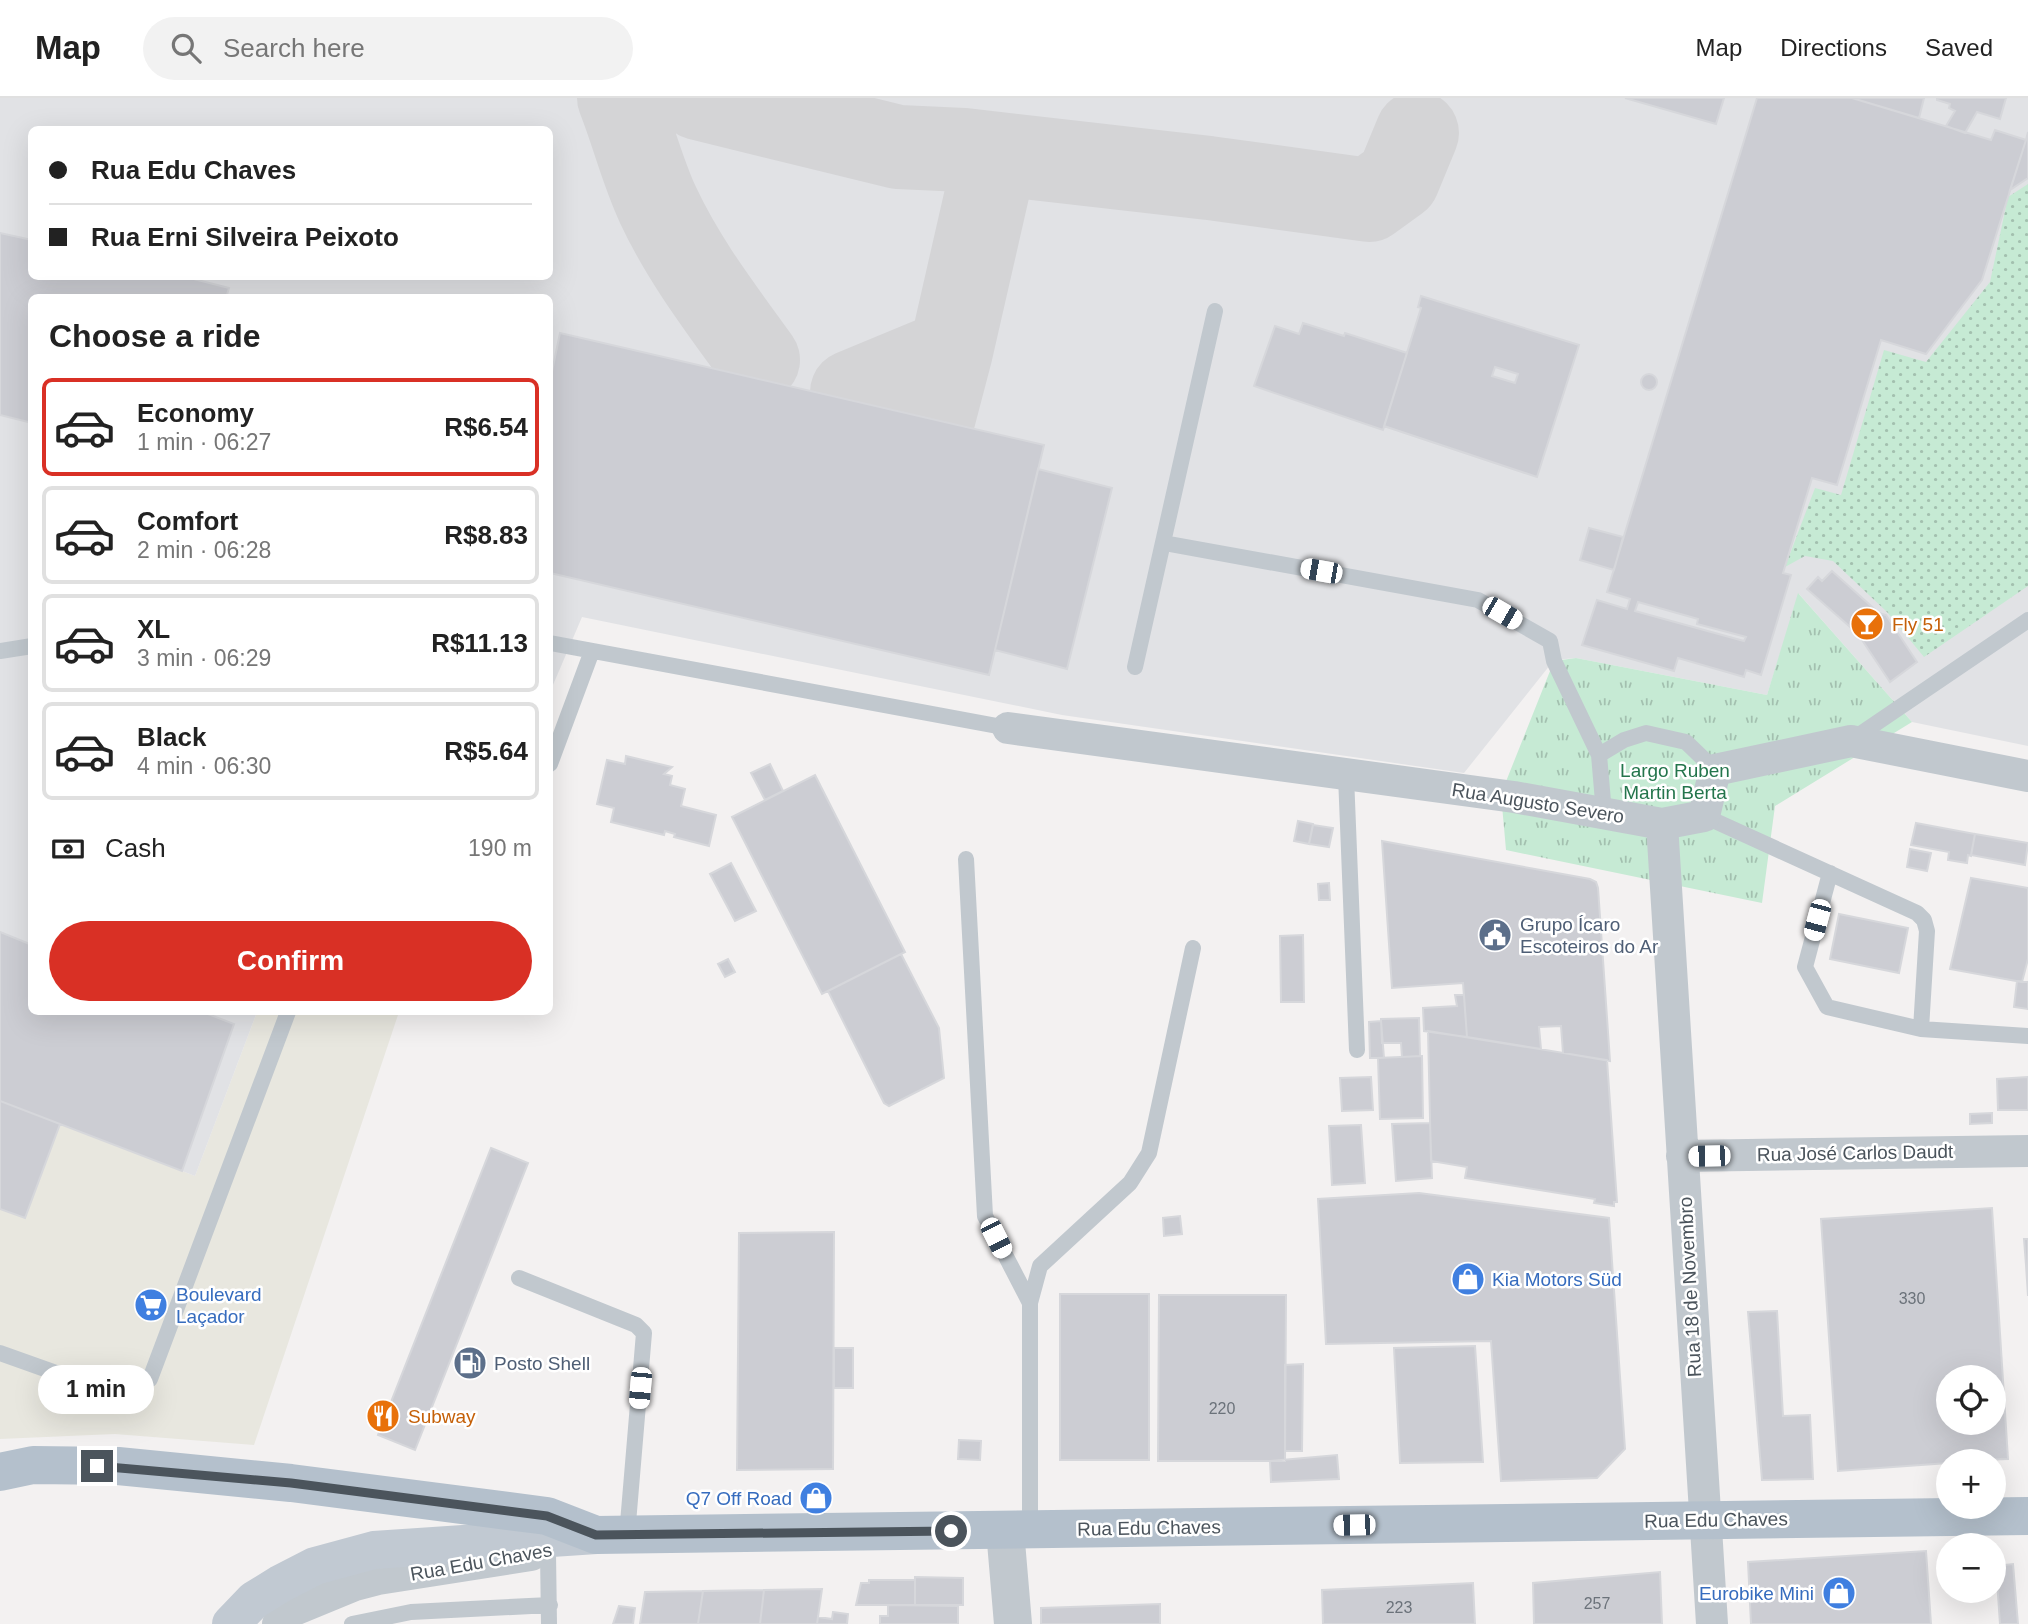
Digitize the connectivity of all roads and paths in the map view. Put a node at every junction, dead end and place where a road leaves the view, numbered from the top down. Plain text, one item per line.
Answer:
1 (1215, 311) dead end
2 (1164, 543) junction
3 (2028, 620) edge
4 (553, 644) edge
5 (28, 647) edge
6 (0, 651) edge
7 (592, 651) junction
8 (1135, 667) dead end
9 (1008, 728) joint
10 (1851, 741) junction
11 (1599, 755) junction
12 (553, 756) edge
13 (1715, 770) junction
14 (1346, 776) junction
15 (2028, 776) edge
16 (1604, 813) junction
17 (1704, 816) junction
18 (1662, 824) junction
19 (966, 859) dead end
20 (1830, 873) junction
21 (1193, 947) dead end
22 (287, 1015) edge
23 (1921, 1029) junction
24 (2028, 1036) edge
25 (1357, 1050) dead end
26 (2028, 1151) edge
27 (1682, 1156) junction
28 (519, 1279) dead end
29 (1030, 1303) junction
30 (0, 1353) edge
31 (0, 1472) edge
32 (2028, 1516) edge
33 (1704, 1521) junction
34 (1018, 1530) junction
35 (587, 1540) junction
36 (550, 1605) junction
37 (280, 1619) edge
38 (231, 1624) edge
39 (352, 1624) edge
40 (549, 1624) edge
41 (1013, 1624) edge
42 (1712, 1624) edge

1 - 2 lane
2 - 8 lane
2 - 11 lane
3 - 10 lane
4 - 7 lane
5 - 6 lane
7 - 9 lane
7 - 12 lane
9 - 14 street, Rua Augusto Severo
10 - 13 street
10 - 15 street
11 - 13 lane
11 - 16 lane
13 - 17 street
14 - 16 street, Rua Augusto Severo
14 - 25 lane
16 - 18 street, Rua Augusto Severo
17 - 18 street, Rua Augusto Severo
17 - 20 lane
18 - 27 street, Rua 18 de Novembro
19 - 29 lane
20 - 23 lane
20 - 23 lane
21 - 29 lane
22 - 30 lane
23 - 24 lane
26 - 27 street, Rua José Carlos Daudt
27 - 33 street, Rua 18 de Novembro
28 - 35 lane
29 - 34 lane
31 - 35 main road
32 - 33 main road, Rua Edu Chaves
33 - 34 main road, Rua Edu Chaves
33 - 42 street, Rua 18 de Novembro
34 - 35 main road, Rua Edu Chaves
34 - 41 street
35 - 36 lane
35 - 37 street, Rua Edu Chaves
35 - 38 main road
36 - 39 lane
36 - 40 lane

